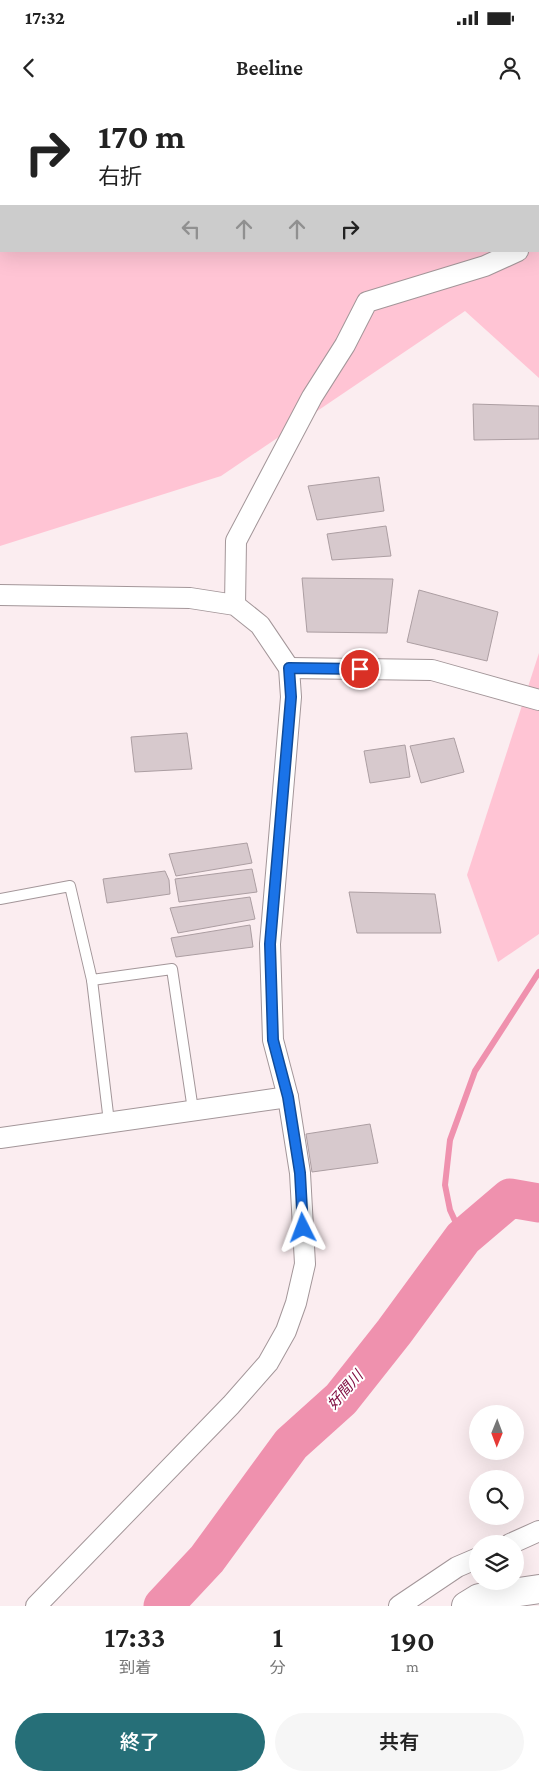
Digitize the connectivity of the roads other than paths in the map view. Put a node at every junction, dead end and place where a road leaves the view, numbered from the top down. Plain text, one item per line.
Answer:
1 (516, 252) edge
2 (0, 595) edge
3 (235, 605) junction
4 (289, 668) junction
5 (539, 700) edge
6 (0, 899) edge
7 (92, 980) junction
8 (288, 1097) junction
9 (193, 1110) junction
10 (109, 1122) junction
11 (0, 1138) edge
12 (539, 1531) edge
13 (524, 1538) edge
14 (469, 1562) edge
15 (539, 1589) edge
16 (36, 1606) edge
17 (399, 1606) edge
18 (466, 1606) edge

1 - 3 street
2 - 3 street
3 - 4 street
4 - 5 street
4 - 8 street
6 - 7 lane
7 - 9 lane
7 - 10 lane
8 - 9 street
8 - 16 street
9 - 10 street
10 - 11 street
12 - 13 street
14 - 17 street
15 - 18 highway

